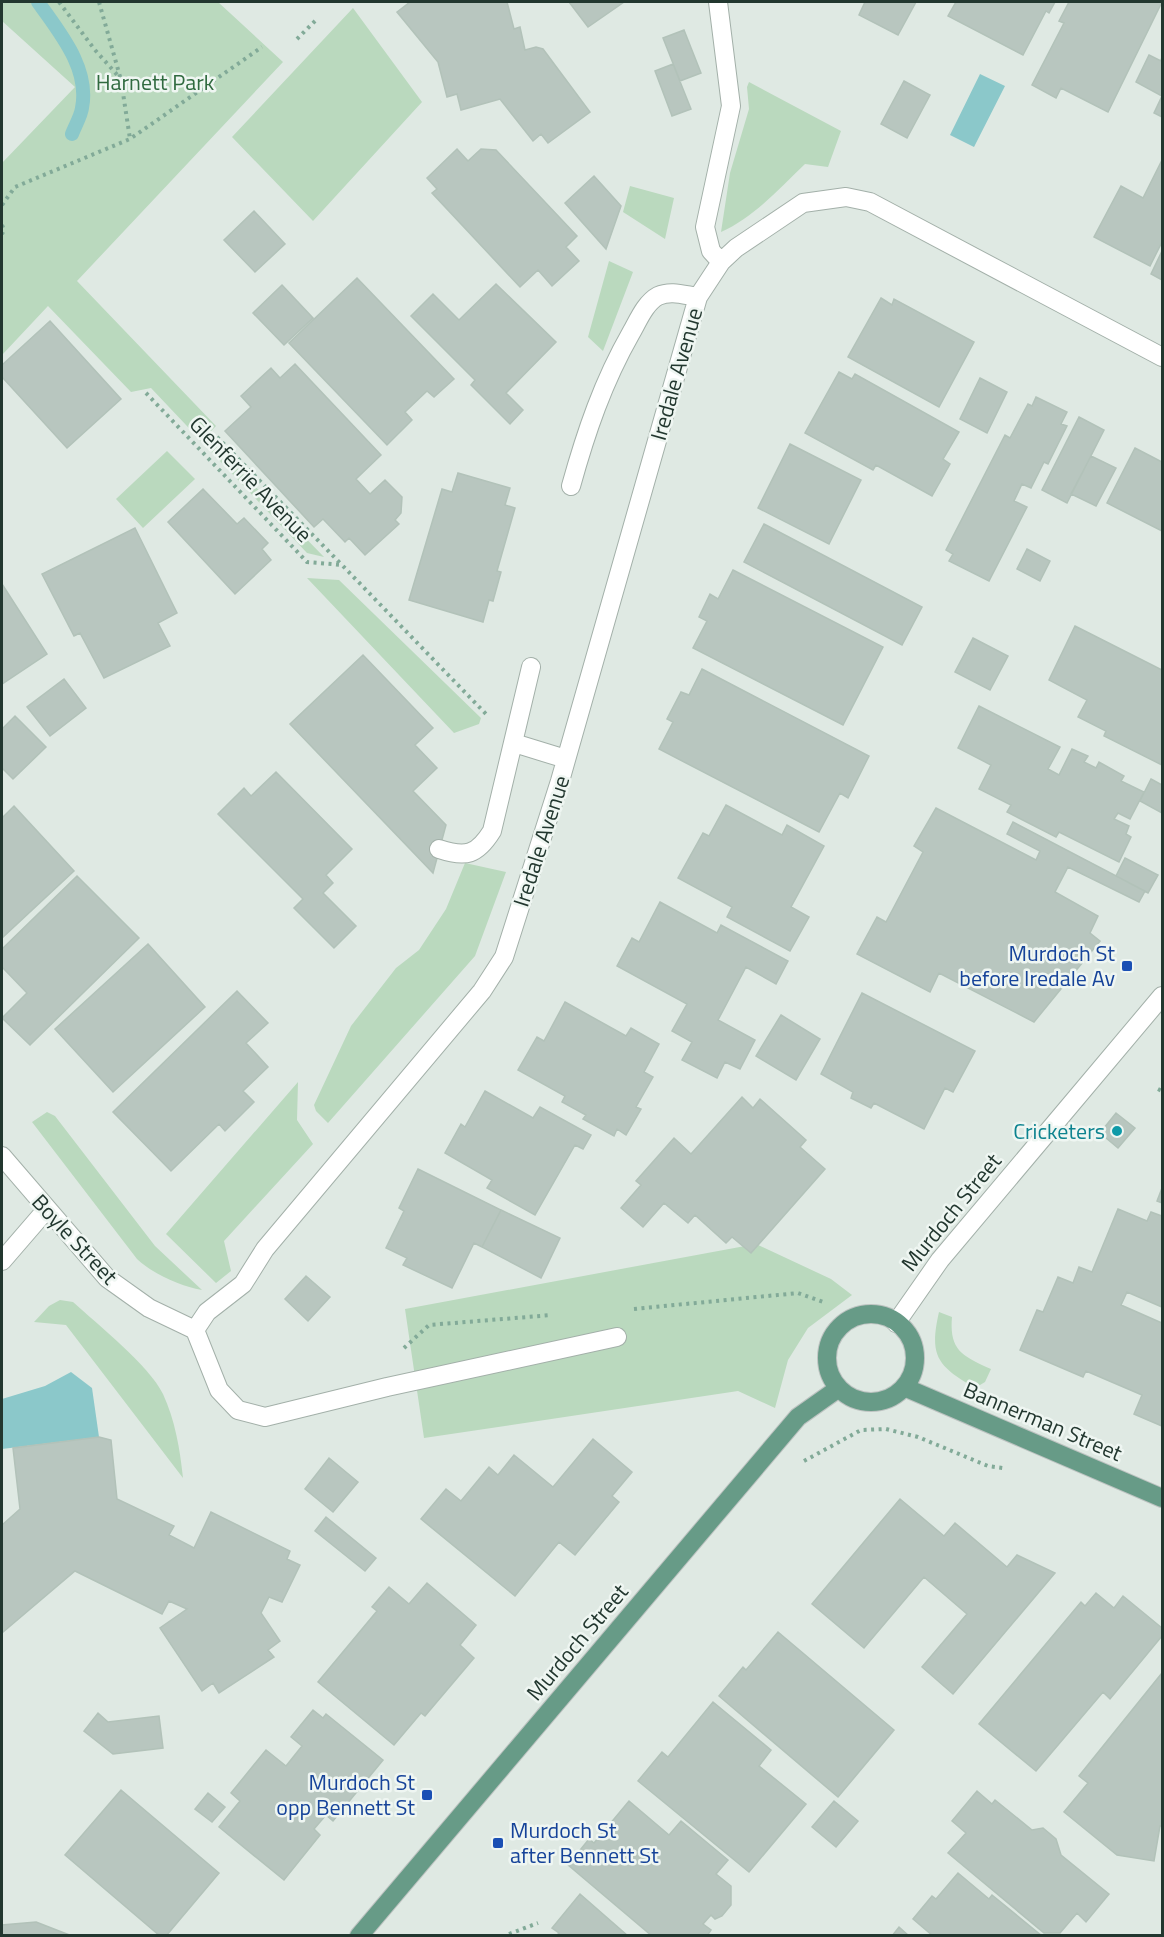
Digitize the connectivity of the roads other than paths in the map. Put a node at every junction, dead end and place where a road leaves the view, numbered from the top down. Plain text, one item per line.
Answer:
1 (718, 2) edge
2 (721, 262) junction
3 (698, 297) junction
4 (1162, 357) edge
5 (571, 486) dead end
6 (531, 667) dead end
7 (514, 743) junction
8 (566, 759) junction
9 (439, 849) dead end
10 (1162, 996) edge
11 (2, 1156) edge
12 (46, 1210) junction
13 (2, 1261) edge
14 (896, 1323) junction
15 (195, 1329) junction
16 (617, 1337) dead end
17 (904, 1387) junction
18 (838, 1388) junction
19 (1162, 1498) edge
20 (359, 1935) edge

1 - 2 street
2 - 3 street, Iredale Avenue
2 - 4 street, Iredale Avenue
3 - 5 street
3 - 8 street, Iredale Avenue
6 - 7 street
7 - 8 street
7 - 9 street
8 - 15 street, Iredale Avenue
10 - 14 street, Murdoch Street
11 - 12 street, Boyle Street
12 - 13 street
12 - 15 street, Boyle Street
14 - 17 main road
14 - 18 main road
15 - 16 street
17 - 18 main road
17 - 19 main road, Bannerman Street
18 - 20 main road, Murdoch Street

